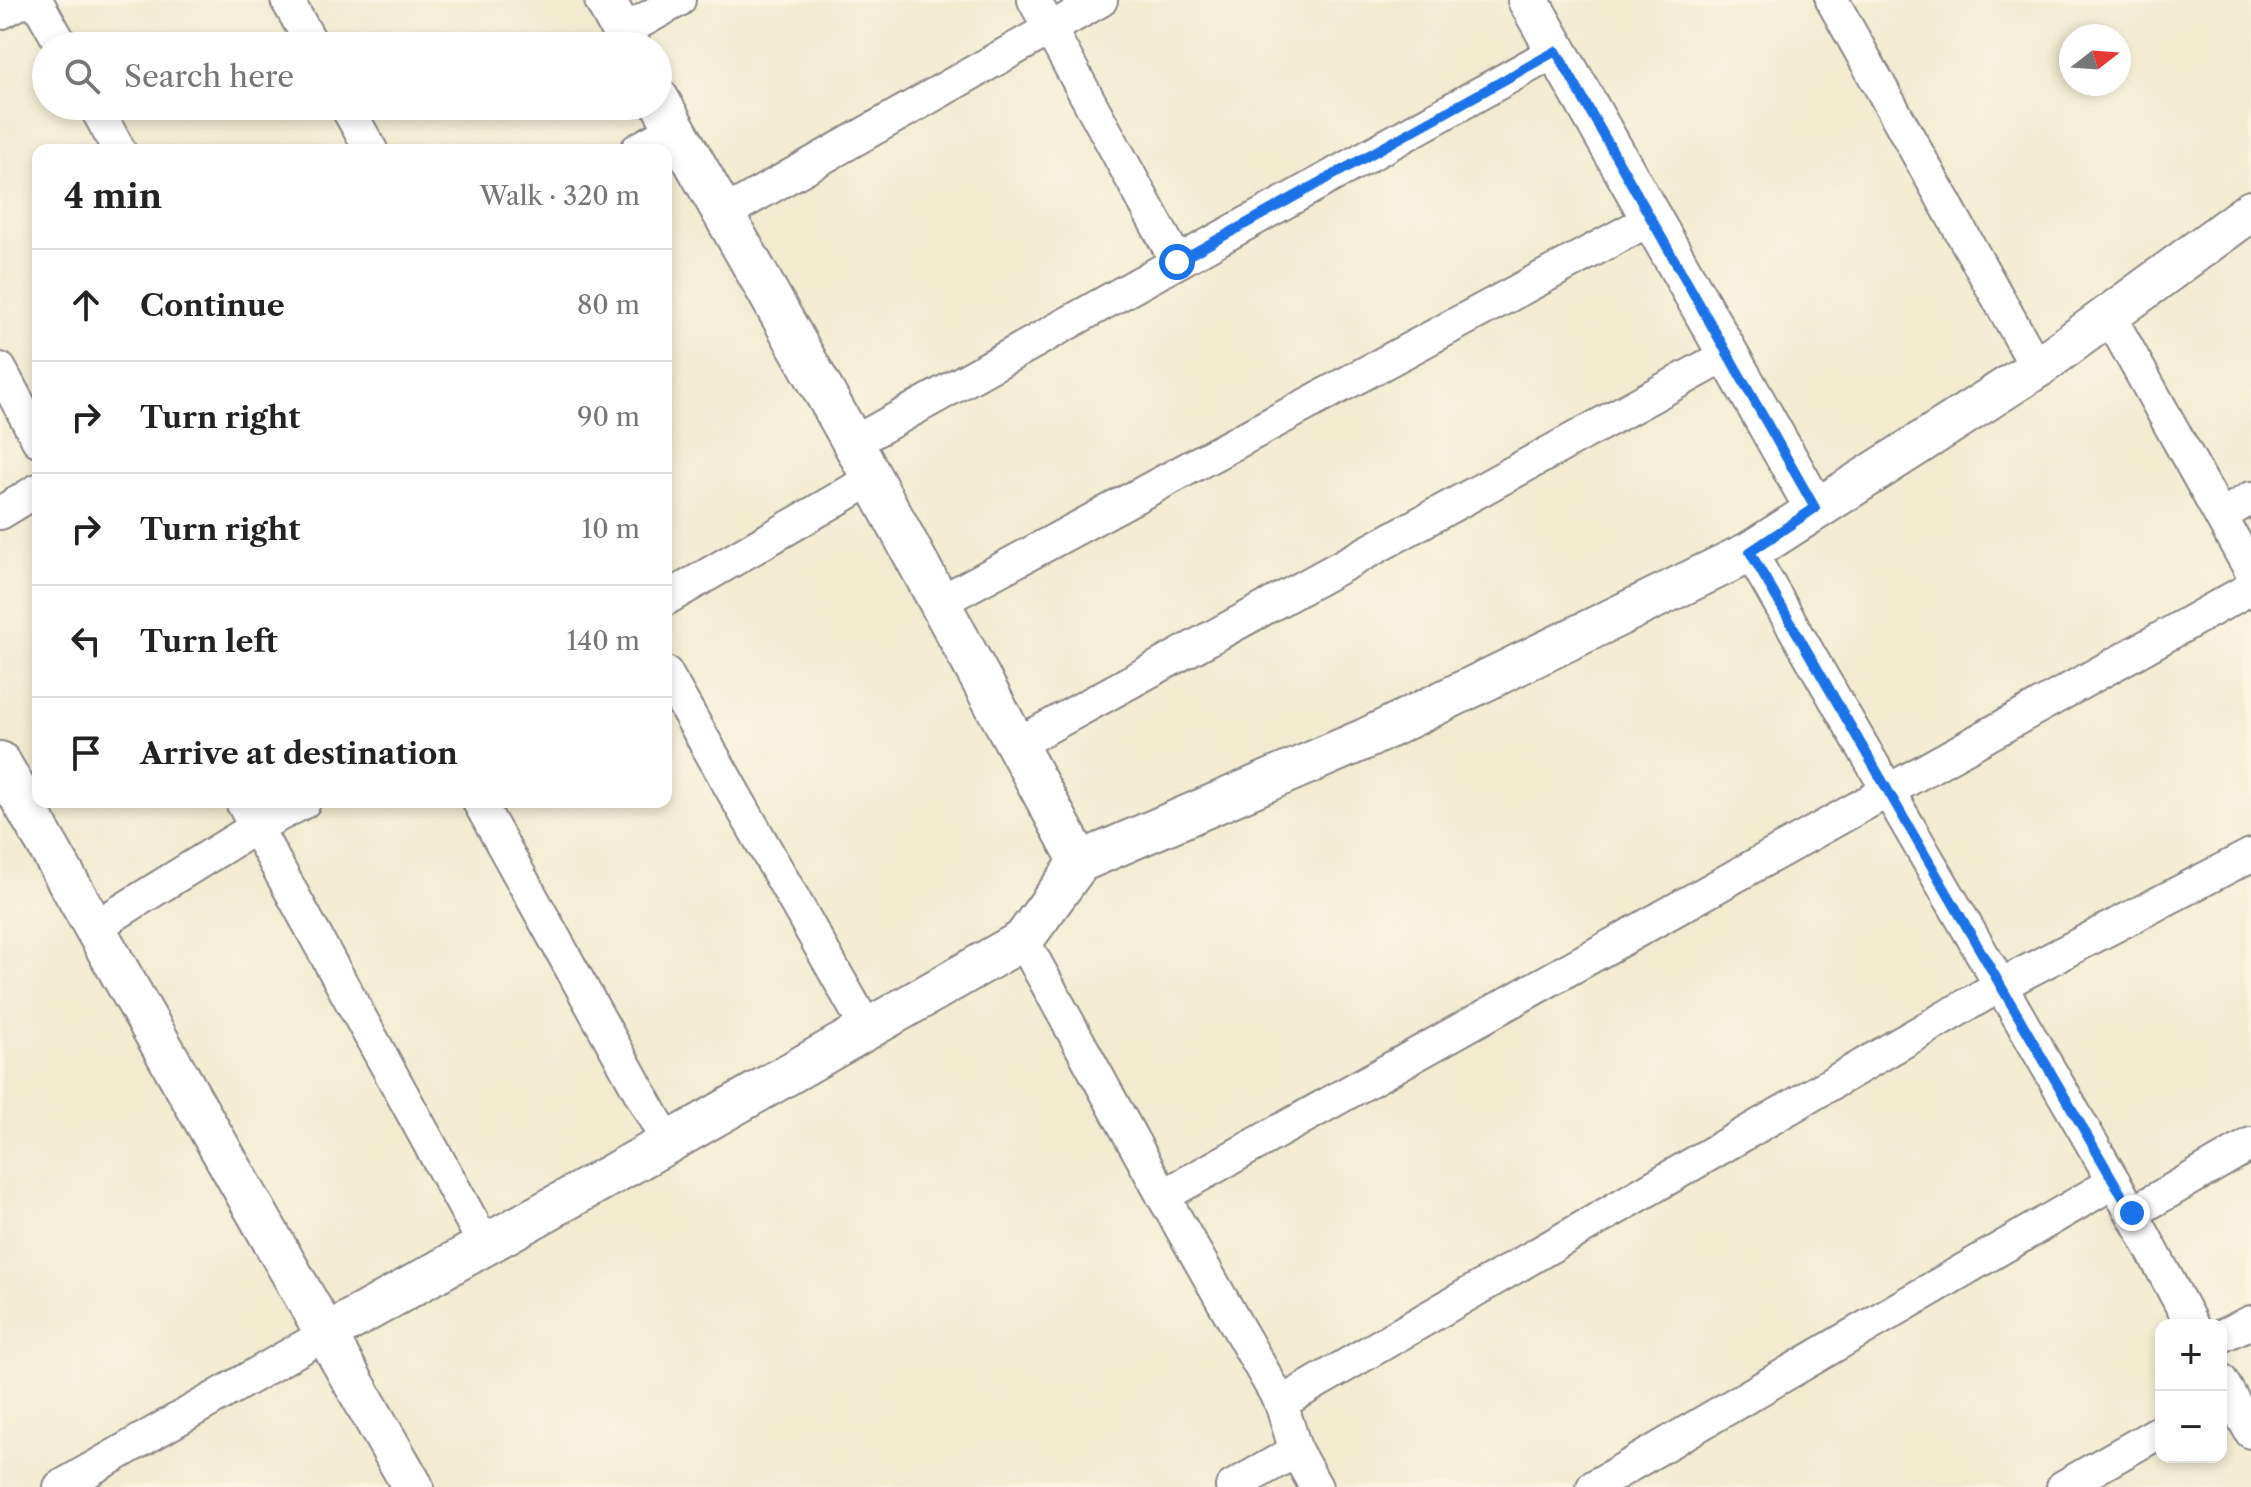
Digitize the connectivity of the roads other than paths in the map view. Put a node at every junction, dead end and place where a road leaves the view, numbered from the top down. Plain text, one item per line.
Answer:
1 (25, 0) edge
2 (36, 0) edge
3 (287, 0) edge
4 (679, 0) edge
5 (1034, 0) edge
6 (1101, 0) edge
7 (1528, 0) edge
8 (1832, 0) edge
9 (0, 13) edge
10 (619, 26) edge
11 (1050, 29) junction
12 (54, 32) edge
13 (305, 32) edge
14 (1556, 51) junction
15 (103, 120) edge
16 (354, 120) edge
17 (661, 120) edge
18 (670, 120) edge
19 (116, 144) edge
20 (368, 144) edge
21 (642, 144) edge
22 (2251, 211) edge
23 (723, 214) junction
24 (1651, 219) junction
25 (1177, 262) junction
26 (2109, 315) junction
27 (1727, 355) junction
28 (2037, 368) junction
29 (0, 369) edge
30 (32, 429) edge
31 (853, 443) junction
32 (872, 479) junction
33 (32, 494) edge
34 (2251, 498) edge
35 (1815, 508) junction
36 (0, 513) edge
37 (2221, 516) junction
38 (1750, 552) junction
39 (2251, 571) edge
40 (2251, 588) edge
41 (672, 596) edge
42 (940, 602) junction
43 (672, 684) edge
44 (1017, 744) junction
45 (0, 762) edge
46 (1888, 791) junction
47 (279, 808) edge
48 (482, 808) edge
49 (249, 815) edge
50 (2251, 855) edge
51 (1080, 862) junction
52 (95, 927) junction
53 (1023, 940) junction
54 (2001, 985) junction
55 (867, 1029) junction
56 (668, 1143) junction
57 (2251, 1144) edge
58 (2114, 1182) junction
59 (1163, 1196) junction
60 (2132, 1213) junction
61 (485, 1245) junction
62 (2189, 1319) edge
63 (2251, 1322) edge
64 (2227, 1333) edge
65 (324, 1335) junction
66 (2224, 1391) edge
67 (1281, 1403) junction
68 (2251, 1432) edge
69 (2155, 1434) edge
70 (1296, 1451) junction
71 (60, 1487) edge
72 (413, 1487) edge
73 (1232, 1487) edge
74 (1316, 1487) edge
75 (1593, 1487) edge
76 (2063, 1487) edge

1 - 9 street
2 - 12 street
3 - 13 street
4 - 10 street
5 - 11 street
6 - 11 street
7 - 14 street
8 - 28 street
11 - 23 street
11 - 25 street
14 - 24 street
14 - 25 street
15 - 19 street
16 - 20 street
17 - 21 street
18 - 23 street
22 - 26 street
23 - 31 street
24 - 27 street
24 - 42 street
25 - 31 street
26 - 28 street
26 - 37 street
27 - 35 street
27 - 44 street
28 - 35 street
29 - 30 street
31 - 32 street
32 - 41 street
32 - 42 street
33 - 36 street
34 - 37 street
35 - 38 street
37 - 39 street
38 - 46 street
38 - 51 street
40 - 46 street
42 - 44 street
43 - 55 street
44 - 51 street
45 - 52 street
46 - 54 street
46 - 59 street
47 - 49 street
48 - 56 street
49 - 52 street
49 - 61 street
50 - 54 street
51 - 53 street
52 - 65 street
53 - 55 street
53 - 59 street
54 - 58 street
54 - 67 street
55 - 56 street
56 - 61 street
57 - 60 street
58 - 60 street
58 - 75 street
59 - 67 street
60 - 62 street
61 - 65 street
63 - 64 street
65 - 71 street
65 - 72 street
66 - 68 street
67 - 70 street
69 - 76 street
70 - 73 street
70 - 74 street

